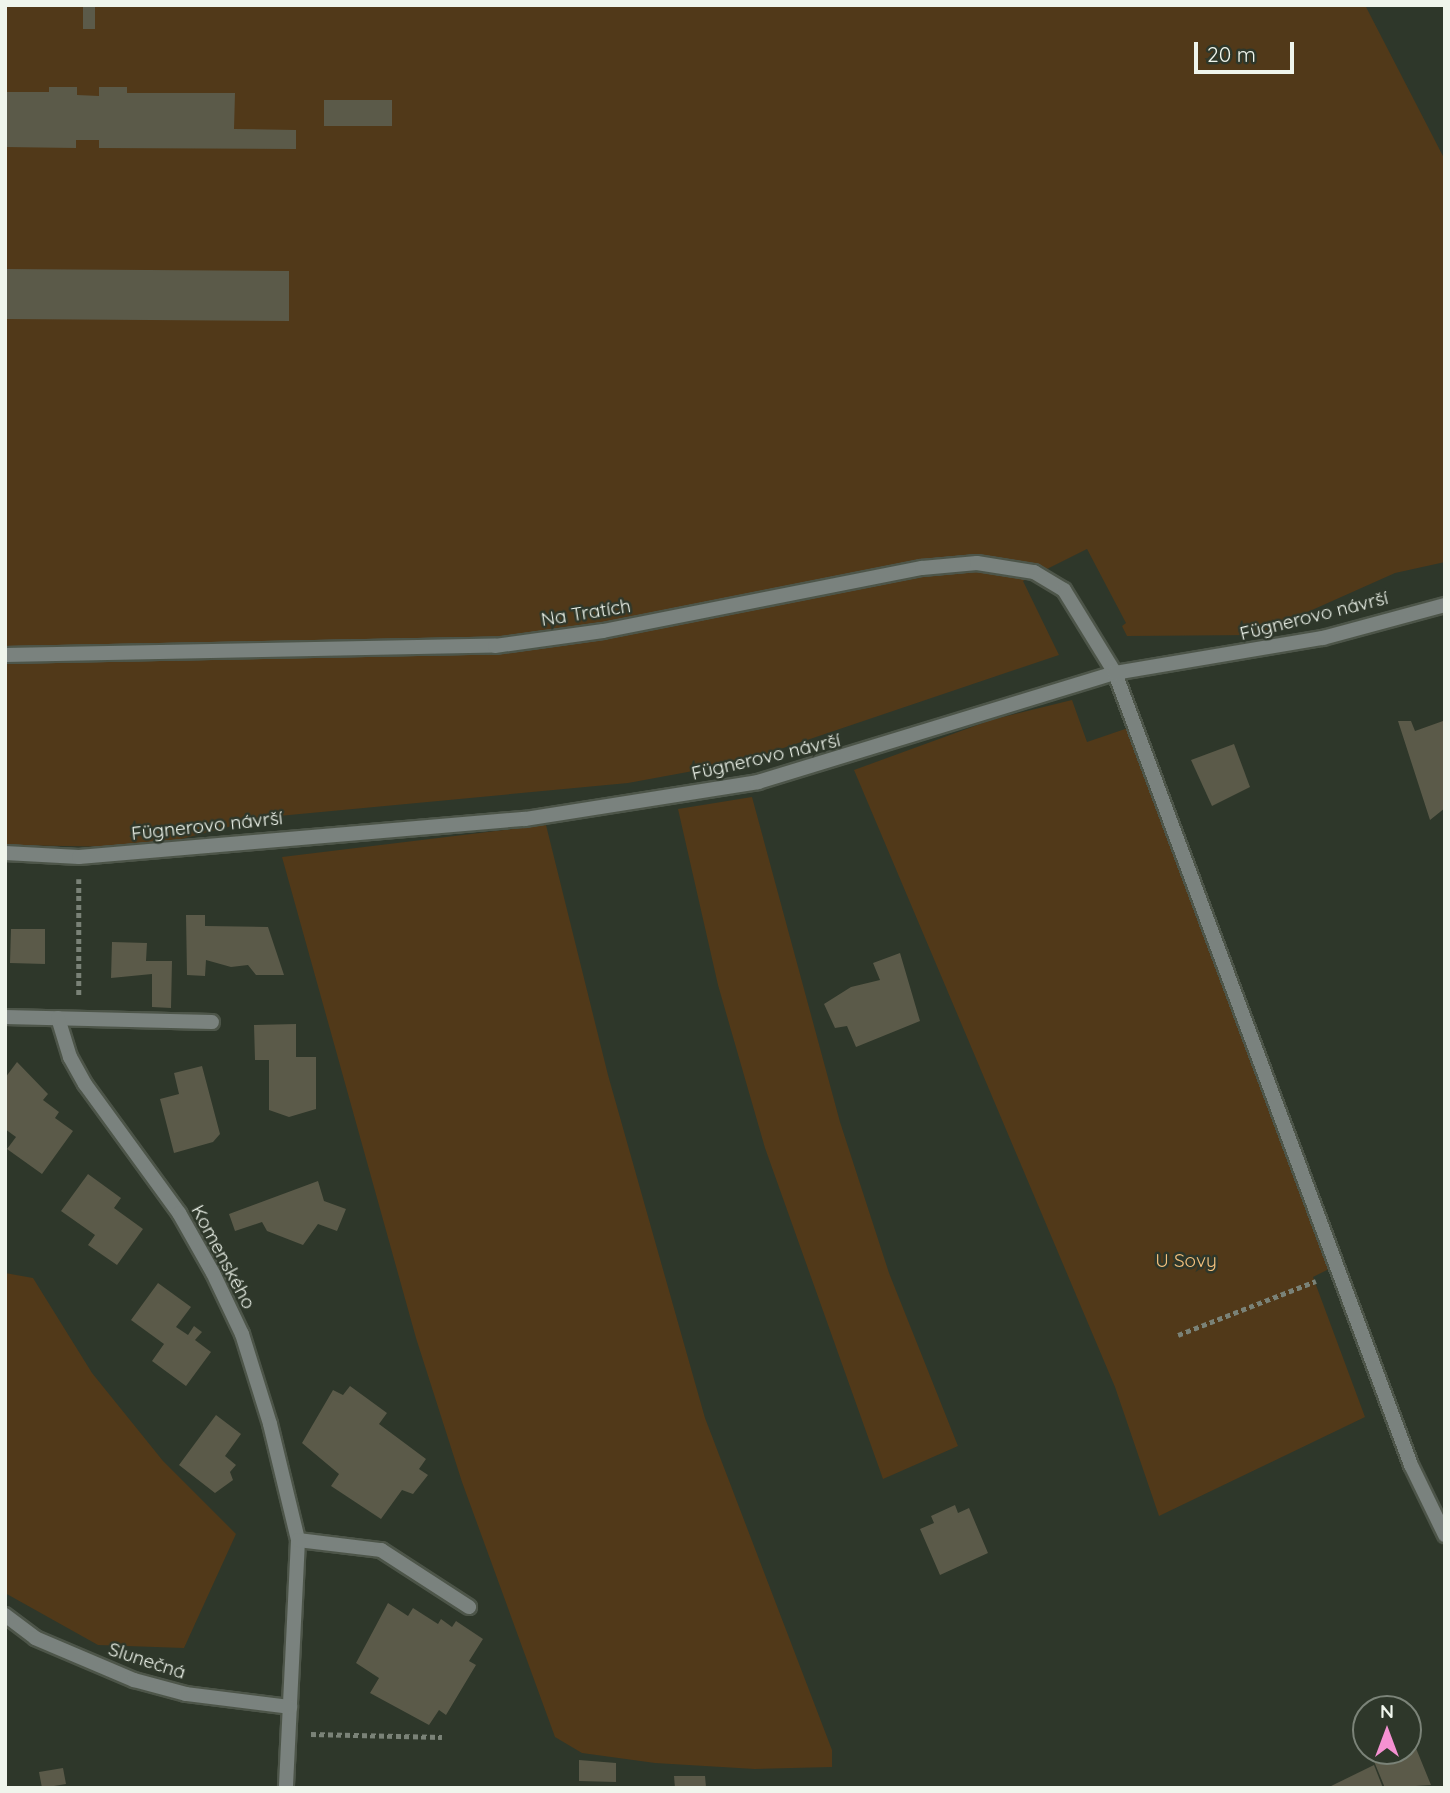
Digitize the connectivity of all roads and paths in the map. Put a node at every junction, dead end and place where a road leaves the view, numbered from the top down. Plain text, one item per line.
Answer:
1 (1445, 605) edge
2 (5, 655) edge
3 (1115, 673) junction
4 (5, 853) edge
5 (79, 884) dead end
6 (5, 1017) edge
7 (79, 1017) junction
8 (58, 1018) junction
9 (212, 1022) dead end
10 (1340, 1272) junction
11 (1178, 1335) dead end
12 (1445, 1535) edge
13 (298, 1539) junction
14 (469, 1607) dead end
15 (5, 1615) edge
16 (290, 1707) junction
17 (289, 1732) junction
18 (442, 1738) dead end
19 (286, 1788) edge

1 - 3 street, Fügnerovo návrší
2 - 3 street, Na Tratích
3 - 4 street, Fügnerovo návrší
3 - 10 street, Na Tratích
5 - 7 path
6 - 8 street
7 - 8 street
7 - 9 street
8 - 13 street, Komenského
10 - 11 path
10 - 12 street, Na Tratích
13 - 14 street
13 - 16 street, Komenského
15 - 16 street, Slunečná
16 - 17 street, Komenského
17 - 18 path
17 - 19 street, Komenského

